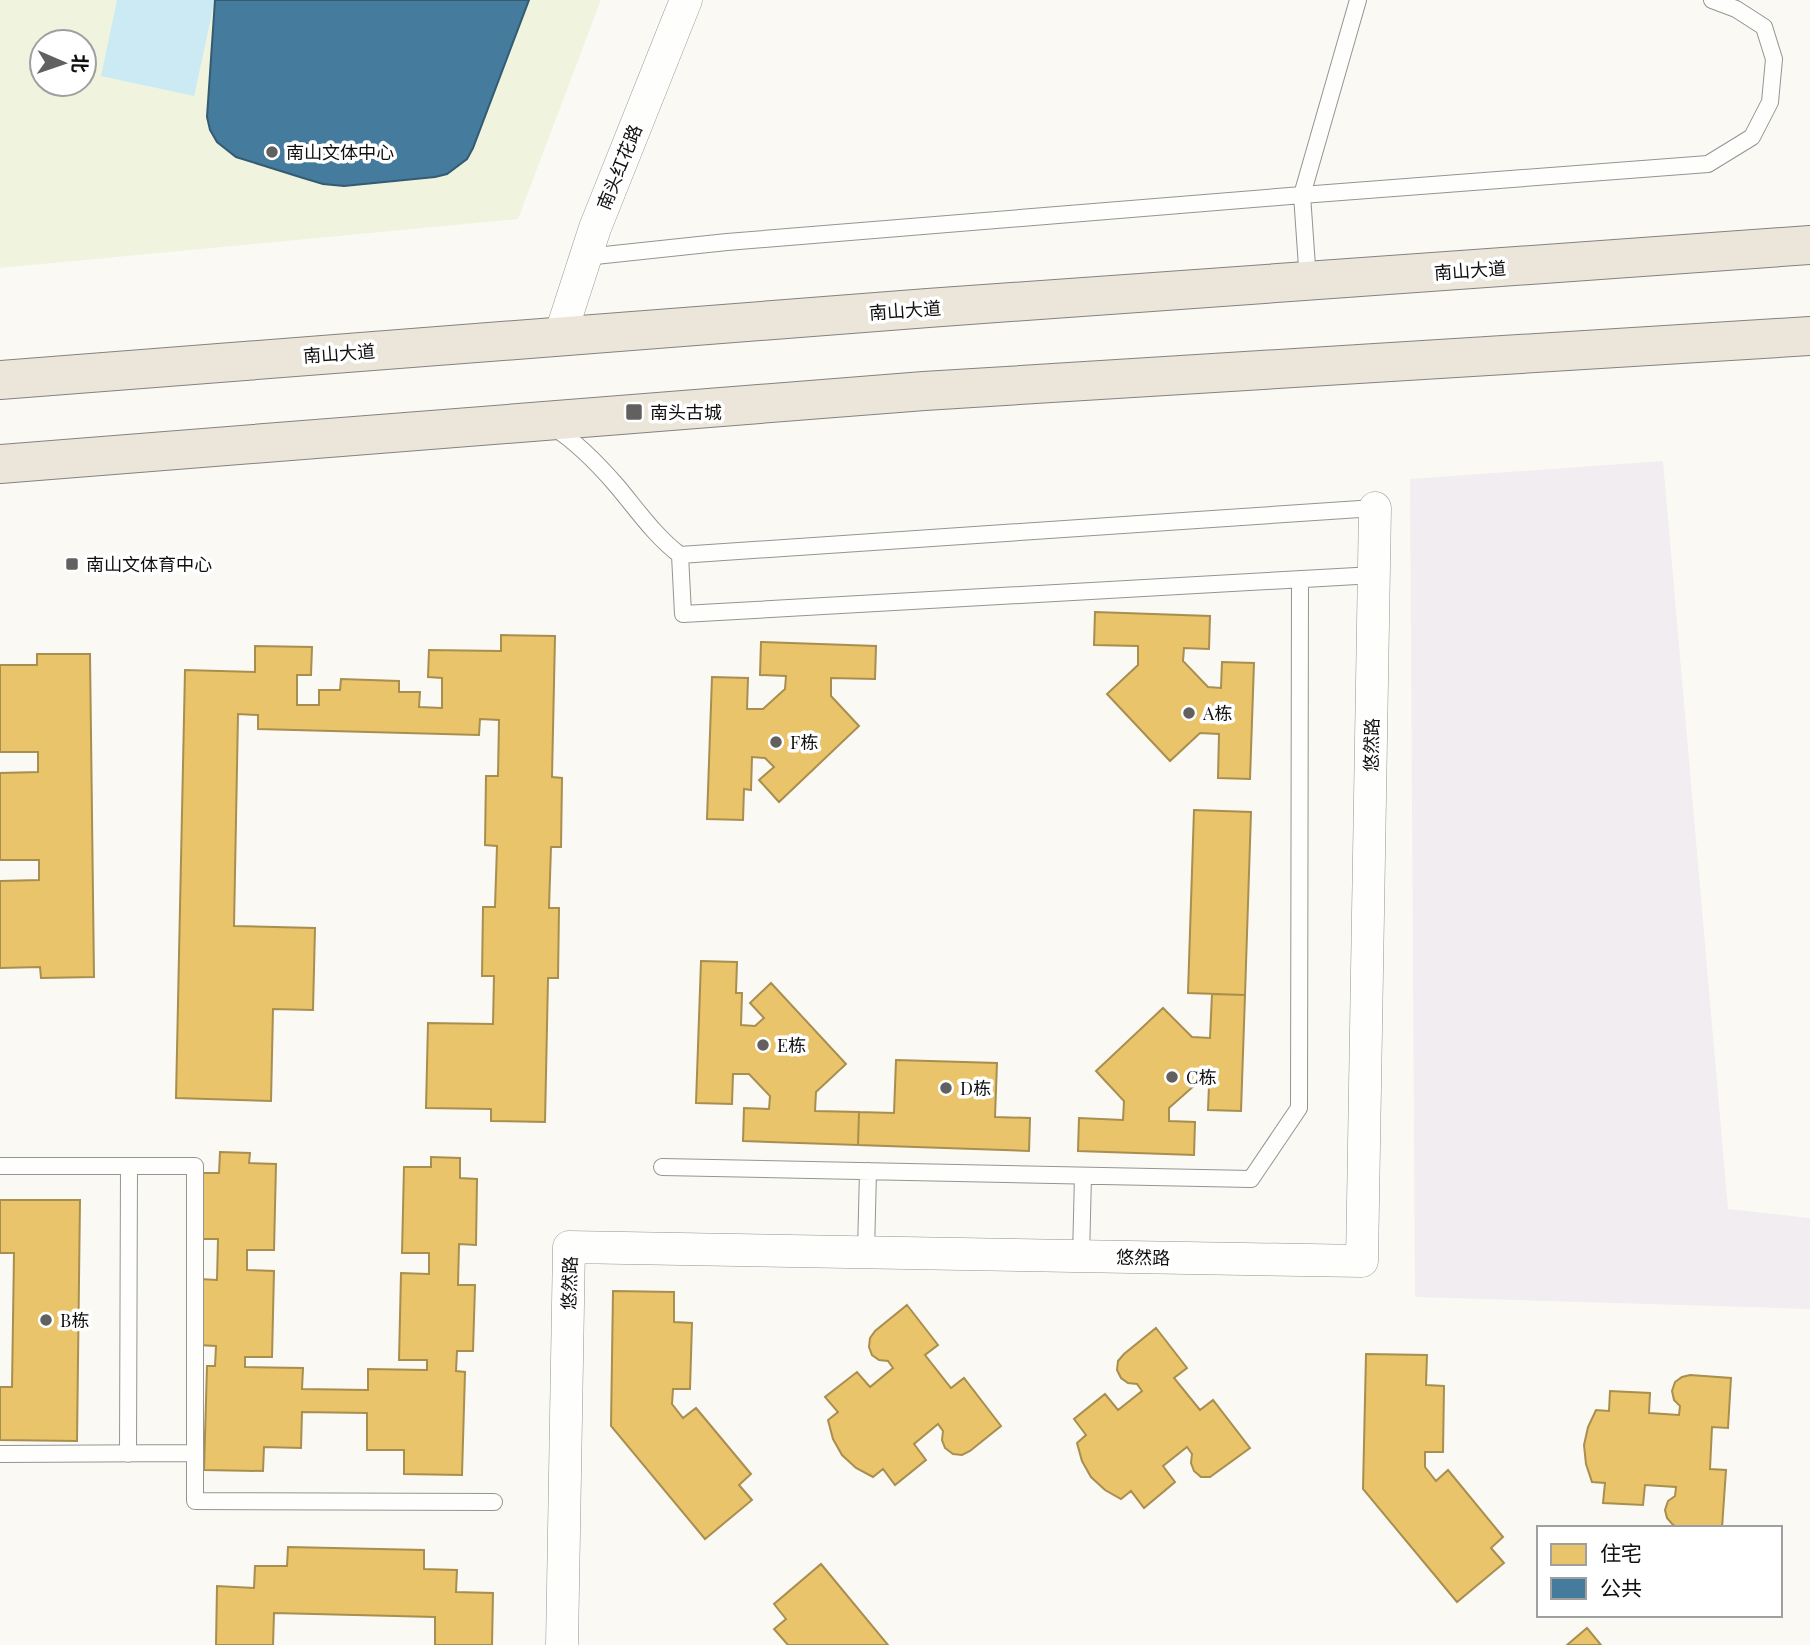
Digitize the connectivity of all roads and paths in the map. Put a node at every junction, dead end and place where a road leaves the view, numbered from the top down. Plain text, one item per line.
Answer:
1 (686, 0) edge
2 (1358, 0) edge
3 (1712, 0) edge
4 (1302, 195) junction
5 (1810, 245) edge
6 (586, 257) junction
7 (1308, 281) junction
8 (560, 336) junction
9 (1810, 336) edge
10 (0, 380) edge
11 (545, 421) junction
12 (0, 464) edge
13 (1375, 508) joint
14 (680, 555) junction
15 (1374, 575) junction
16 (1300, 579) junction
17 (0, 1166) edge
18 (129, 1166) junction
19 (662, 1167) dead end
20 (867, 1171) junction
21 (1083, 1176) junction
22 (866, 1252) junction
23 (1081, 1256) junction
24 (0, 1454) edge
25 (128, 1454) junction
26 (195, 1454) junction
27 (494, 1502) dead end
28 (562, 1645) edge

1 - 6 street, 南头红花路
2 - 4 lane
3 - 4 lane
4 - 6 lane
4 - 7 lane
5 - 7 main road, 南山大道
6 - 8 street, 南头红花路
7 - 8 main road, 南山大道
8 - 10 main road, 南山大道
9 - 11 main road
11 - 12 main road
11 - 14 lane
13 - 14 lane
13 - 15 street, 悠然路
14 - 16 lane
15 - 16 lane
15 - 23 street, 悠然路
16 - 21 lane
17 - 18 lane
18 - 25 lane
18 - 26 lane
19 - 20 lane
20 - 21 lane
20 - 22 lane
21 - 23 lane
22 - 23 street, 悠然路
22 - 28 street, 悠然路
24 - 25 lane
25 - 26 lane
26 - 27 lane

